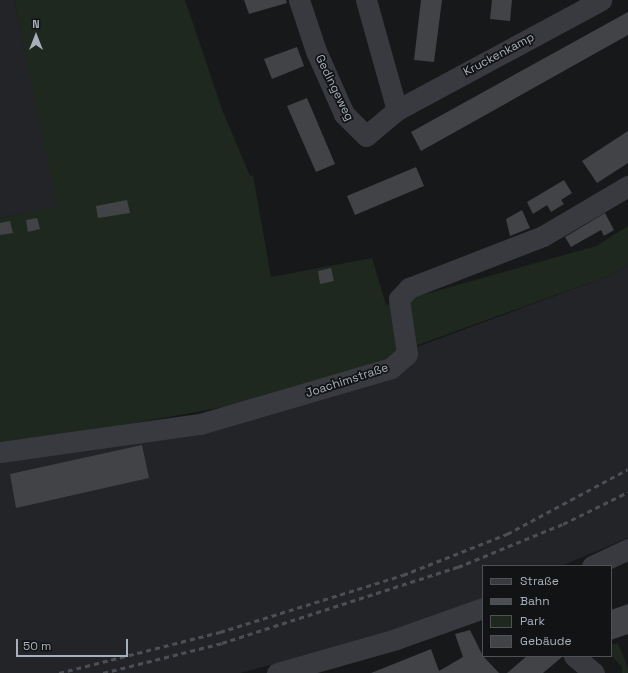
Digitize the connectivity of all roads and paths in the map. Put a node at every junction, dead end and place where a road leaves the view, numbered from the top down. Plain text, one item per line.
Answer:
1 (299, 0) edge
2 (366, 0) edge
3 (601, 0) edge
4 (397, 110) junction
5 (628, 186) edge
6 (0, 452) edge
7 (628, 549) edge
8 (594, 565) edge
9 (482, 608) edge
10 (277, 673) edge

1 - 4 street, Gedingeweg
2 - 4 street
3 - 4 street, Kruckenkamp
5 - 6 street, Joachimstraße
7 - 8 street
9 - 10 street

